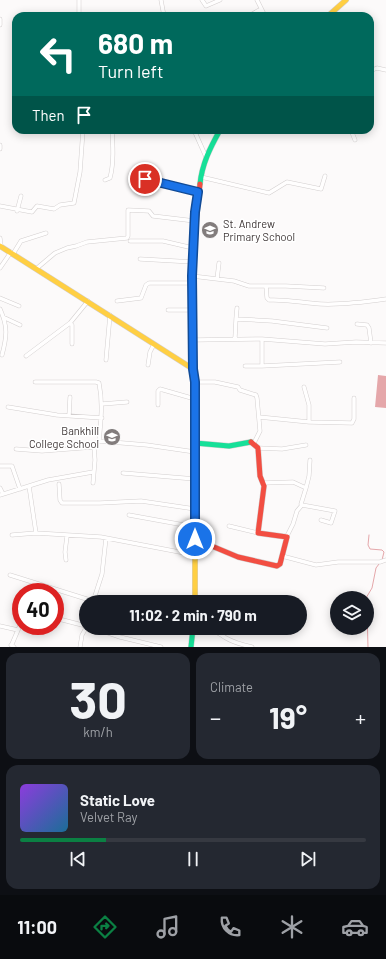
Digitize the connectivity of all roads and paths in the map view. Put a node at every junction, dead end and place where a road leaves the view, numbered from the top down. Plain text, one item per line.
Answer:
1 (79, 0) edge
2 (161, 0) edge
3 (202, 0) edge
4 (220, 0) edge
5 (257, 0) edge
6 (346, 0) edge
7 (261, 9) junction
8 (79, 12) edge
9 (163, 12) edge
10 (256, 12) edge
11 (263, 12) edge
12 (332, 12) edge
13 (0, 20) edge
14 (0, 25) edge
15 (374, 69) edge
16 (386, 70) edge
17 (83, 134) edge
18 (112, 134) edge
19 (196, 134) edge
20 (218, 134) edge
21 (353, 134) edge
22 (356, 140) dead end
23 (0, 145) edge
24 (0, 149) edge
25 (206, 157) junction
26 (133, 176) dead end
27 (326, 176) dead end
28 (201, 177) junction
29 (105, 180) dead end
30 (198, 192) junction
31 (21, 196) dead end
32 (0, 206) edge
33 (17, 210) junction
34 (195, 221) junction
35 (46, 233) dead end
36 (0, 238) edge
37 (130, 242) dead end
38 (0, 246) edge
39 (193, 248) junction
40 (12, 253) junction
41 (140, 259) dead end
42 (193, 262) junction
43 (218, 263) dead end
44 (0, 268) edge
45 (36, 269) junction
46 (192, 276) junction
47 (217, 279) junction
48 (193, 283) junction
49 (266, 286) junction
50 (324, 288) dead end
51 (0, 298) edge
52 (386, 299) edge
53 (88, 301) junction
54 (117, 301) dead end
55 (19, 306) dead end
56 (237, 308) dead end
57 (0, 309) edge
58 (168, 310) dead end
59 (192, 310) junction
60 (110, 315) junction
61 (4, 318) junction
62 (236, 319) junction
63 (70, 323) junction
64 (357, 324) dead end
65 (20, 325) dead end
66 (327, 328) dead end
67 (235, 338) junction
68 (262, 339) junction
69 (193, 340) junction
70 (371, 343) junction
71 (386, 343) edge
72 (72, 344) dead end
73 (154, 344) junction
74 (2, 355) dead end
75 (26, 356) dead end
76 (106, 360) dead end
77 (340, 362) dead end
78 (148, 365) dead end
79 (245, 366) dead end
80 (262, 366) junction
81 (193, 369) junction
82 (35, 382) dead end
83 (195, 382) junction
84 (304, 386) dead end
85 (70, 397) dead end
86 (354, 398) dead end
87 (195, 399) junction
88 (128, 402) dead end
89 (102, 404) junction
90 (158, 405) dead end
91 (8, 407) dead end
92 (69, 416) junction
93 (259, 417) junction
94 (102, 418) junction
95 (309, 422) junction
96 (99, 441) junction
97 (195, 443) junction
98 (254, 443) junction
99 (306, 445) dead end
100 (94, 447) junction
101 (258, 448) junction
102 (16, 449) dead end
103 (195, 452) junction
104 (310, 460) dead end
105 (0, 466) edge
106 (93, 472) junction
107 (123, 473) dead end
108 (195, 479) junction
109 (93, 483) dead end
110 (263, 483) junction
111 (59, 484) dead end
112 (29, 486) junction
113 (0, 488) edge
114 (306, 488) junction
115 (20, 489) junction
116 (1, 495) edge
117 (302, 505) junction
118 (195, 509) junction
119 (129, 515) dead end
120 (320, 520) dead end
121 (229, 526) dead end
122 (195, 527) junction
123 (36, 533) junction
124 (258, 533) junction
125 (12, 535) dead end
126 (67, 536) junction
127 (287, 536) junction
128 (106, 538) junction
129 (195, 539) junction
130 (195, 555) junction
131 (282, 556) junction
132 (66, 560) dead end
133 (386, 560) edge
134 (10, 575) dead end
135 (95, 595) edge
136 (195, 595) edge
137 (79, 597) edge
138 (64, 621) edge
139 (79, 625) edge
140 (0, 626) edge
141 (12, 629) edge
142 (16, 635) edge
143 (82, 635) edge
144 (114, 635) edge
145 (192, 635) edge
146 (222, 635) edge
147 (14, 647) edge
148 (80, 647) edge
149 (161, 647) edge
150 (191, 647) edge
151 (252, 647) edge

1 - 8 street
2 - 9 street
3 - 4 street
5 - 7 street
6 - 12 street
7 - 10 street
7 - 11 street
13 - 14 street
15 - 16 street
17 - 33 street
18 - 29 street
19 - 25 street
20 - 25 street
21 - 22 street
23 - 24 street
25 - 28 street
26 - 30 street
27 - 28 street
28 - 30 street
30 - 34 street
31 - 33 street
32 - 33 street
34 - 39 street
34 - 45 street
35 - 40 street
36 - 38 street
37 - 39 street
38 - 40 street
39 - 42 street
40 - 44 street
40 - 45 street
41 - 42 street
42 - 46 street
43 - 47 street
45 - 53 street
46 - 47 street
46 - 48 street
47 - 49 street
48 - 54 street
48 - 59 street
49 - 50 street
49 - 52 street
51 - 55 street
53 - 60 street
53 - 63 street
56 - 62 street
57 - 61 street
58 - 59 street
59 - 69 street
60 - 73 street
60 - 76 street
61 - 65 street
61 - 74 street
62 - 66 street
62 - 67 street
63 - 72 street
63 - 75 street
64 - 70 street
67 - 68 street
67 - 69 street
68 - 70 street
68 - 80 street
69 - 81 street
70 - 71 street
73 - 78 street
73 - 81 street
77 - 80 street
79 - 80 street
81 - 83 street
82 - 89 street
83 - 87 street
83 - 93 street
84 - 95 street
85 - 92 street
86 - 95 street
87 - 90 street
87 - 97 street
88 - 89 street
89 - 94 street
91 - 92 street
92 - 94 street
93 - 95 street
93 - 98 street
94 - 96 street
96 - 100 street
96 - 103 street
97 - 98 street
97 - 103 street
98 - 101 street
99 - 101 street
100 - 102 street
100 - 106 street
101 - 110 street
103 - 108 street
104 - 114 street
105 - 115 street
106 - 109 street
106 - 112 street
107 - 108 street
108 - 118 street
110 - 114 street
110 - 124 street
111 - 118 street
112 - 115 street
112 - 123 street
113 - 116 street
114 - 117 street
115 - 116 street
117 - 120 street
117 - 127 street
118 - 122 street
119 - 122 street
121 - 124 street
122 - 129 street
123 - 125 street
123 - 126 street
124 - 127 street
126 - 128 street
126 - 132 street
127 - 131 street
128 - 130 street
128 - 135 street
129 - 130 street
129 - 131 street
130 - 136 street
131 - 133 street
134 - 137 street
138 - 139 street
140 - 141 street
142 - 147 street
143 - 148 street
144 - 149 street
145 - 150 street
146 - 151 street

